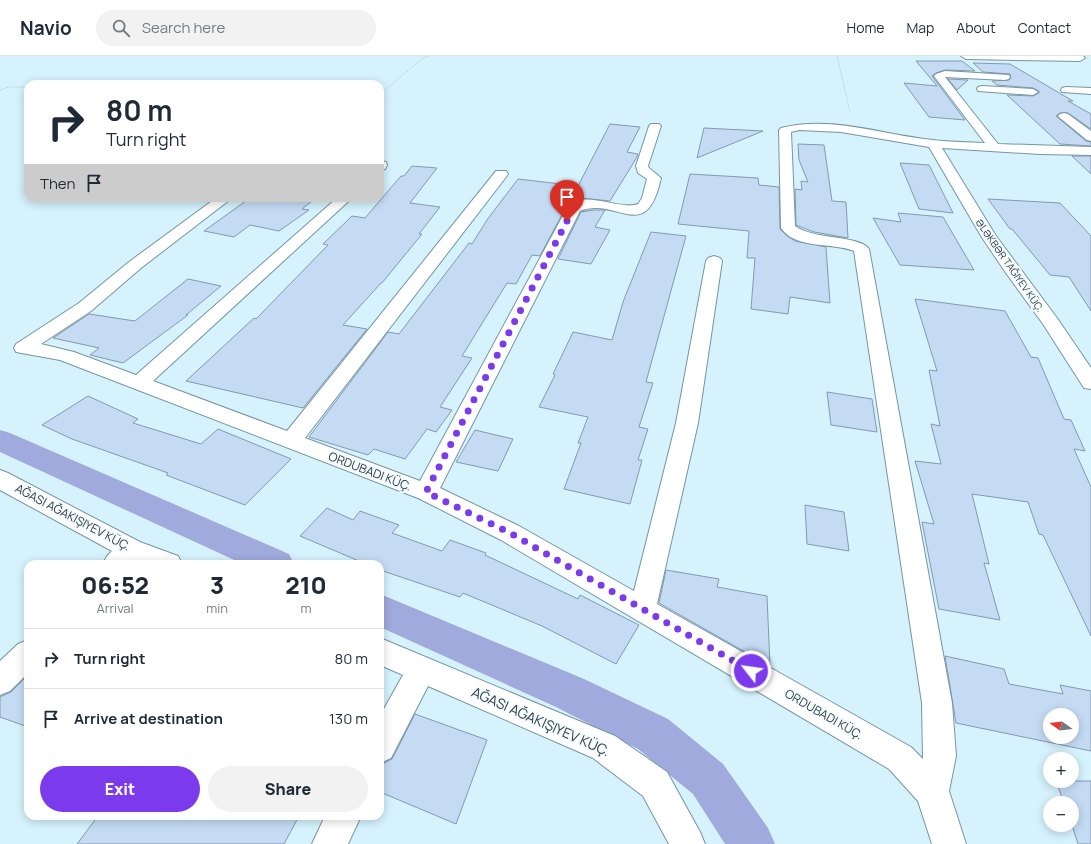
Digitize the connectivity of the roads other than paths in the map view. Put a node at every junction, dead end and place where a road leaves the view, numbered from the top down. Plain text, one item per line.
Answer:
1 (966, 56) edge
2 (982, 56) edge
3 (1078, 57) edge
4 (1091, 64) edge
5 (1005, 77) dead end
6 (948, 88) junction
7 (1066, 90) dead end
8 (1091, 91) edge
9 (1033, 92) dead end
10 (1064, 116) dead end
11 (654, 126) dead end
12 (1091, 137) edge
13 (933, 144) junction
14 (995, 148) junction
15 (1091, 151) edge
16 (501, 174) dead end
17 (220, 202) edge
18 (341, 202) edge
19 (714, 261) dead end
20 (139, 383) junction
21 (1091, 384) edge
22 (291, 440) junction
23 (0, 479) edge
24 (426, 492) junction
25 (124, 556) edge
26 (146, 560) edge
27 (643, 608) junction
28 (384, 653) edge
29 (24, 657) edge
30 (422, 668) junction
31 (0, 681) edge
32 (384, 739) edge
33 (932, 791) junction
34 (342, 820) edge
35 (329, 844) edge
36 (688, 844) edge
37 (949, 844) edge

1 - 2 street
2 - 3 street
3 - 4 street
5 - 6 street
6 - 9 street
6 - 14 street
7 - 8 street
10 - 12 street
11 - 24 street
13 - 14 street
13 - 21 street
13 - 33 street
14 - 15 street
16 - 22 street
17 - 20 street, ORDUBADI KÜÇ.
18 - 20 street
19 - 27 street
20 - 22 street, ORDUBADI KÜÇ.
22 - 24 street, ORDUBADI KÜÇ.
23 - 25 street
24 - 27 street, ORDUBADI KÜÇ.
25 - 26 street
27 - 33 street, ORDUBADI KÜÇ.
28 - 30 street
29 - 31 street
30 - 32 street
30 - 36 street
33 - 37 street, ORDUBADI KÜÇ.
34 - 35 street

